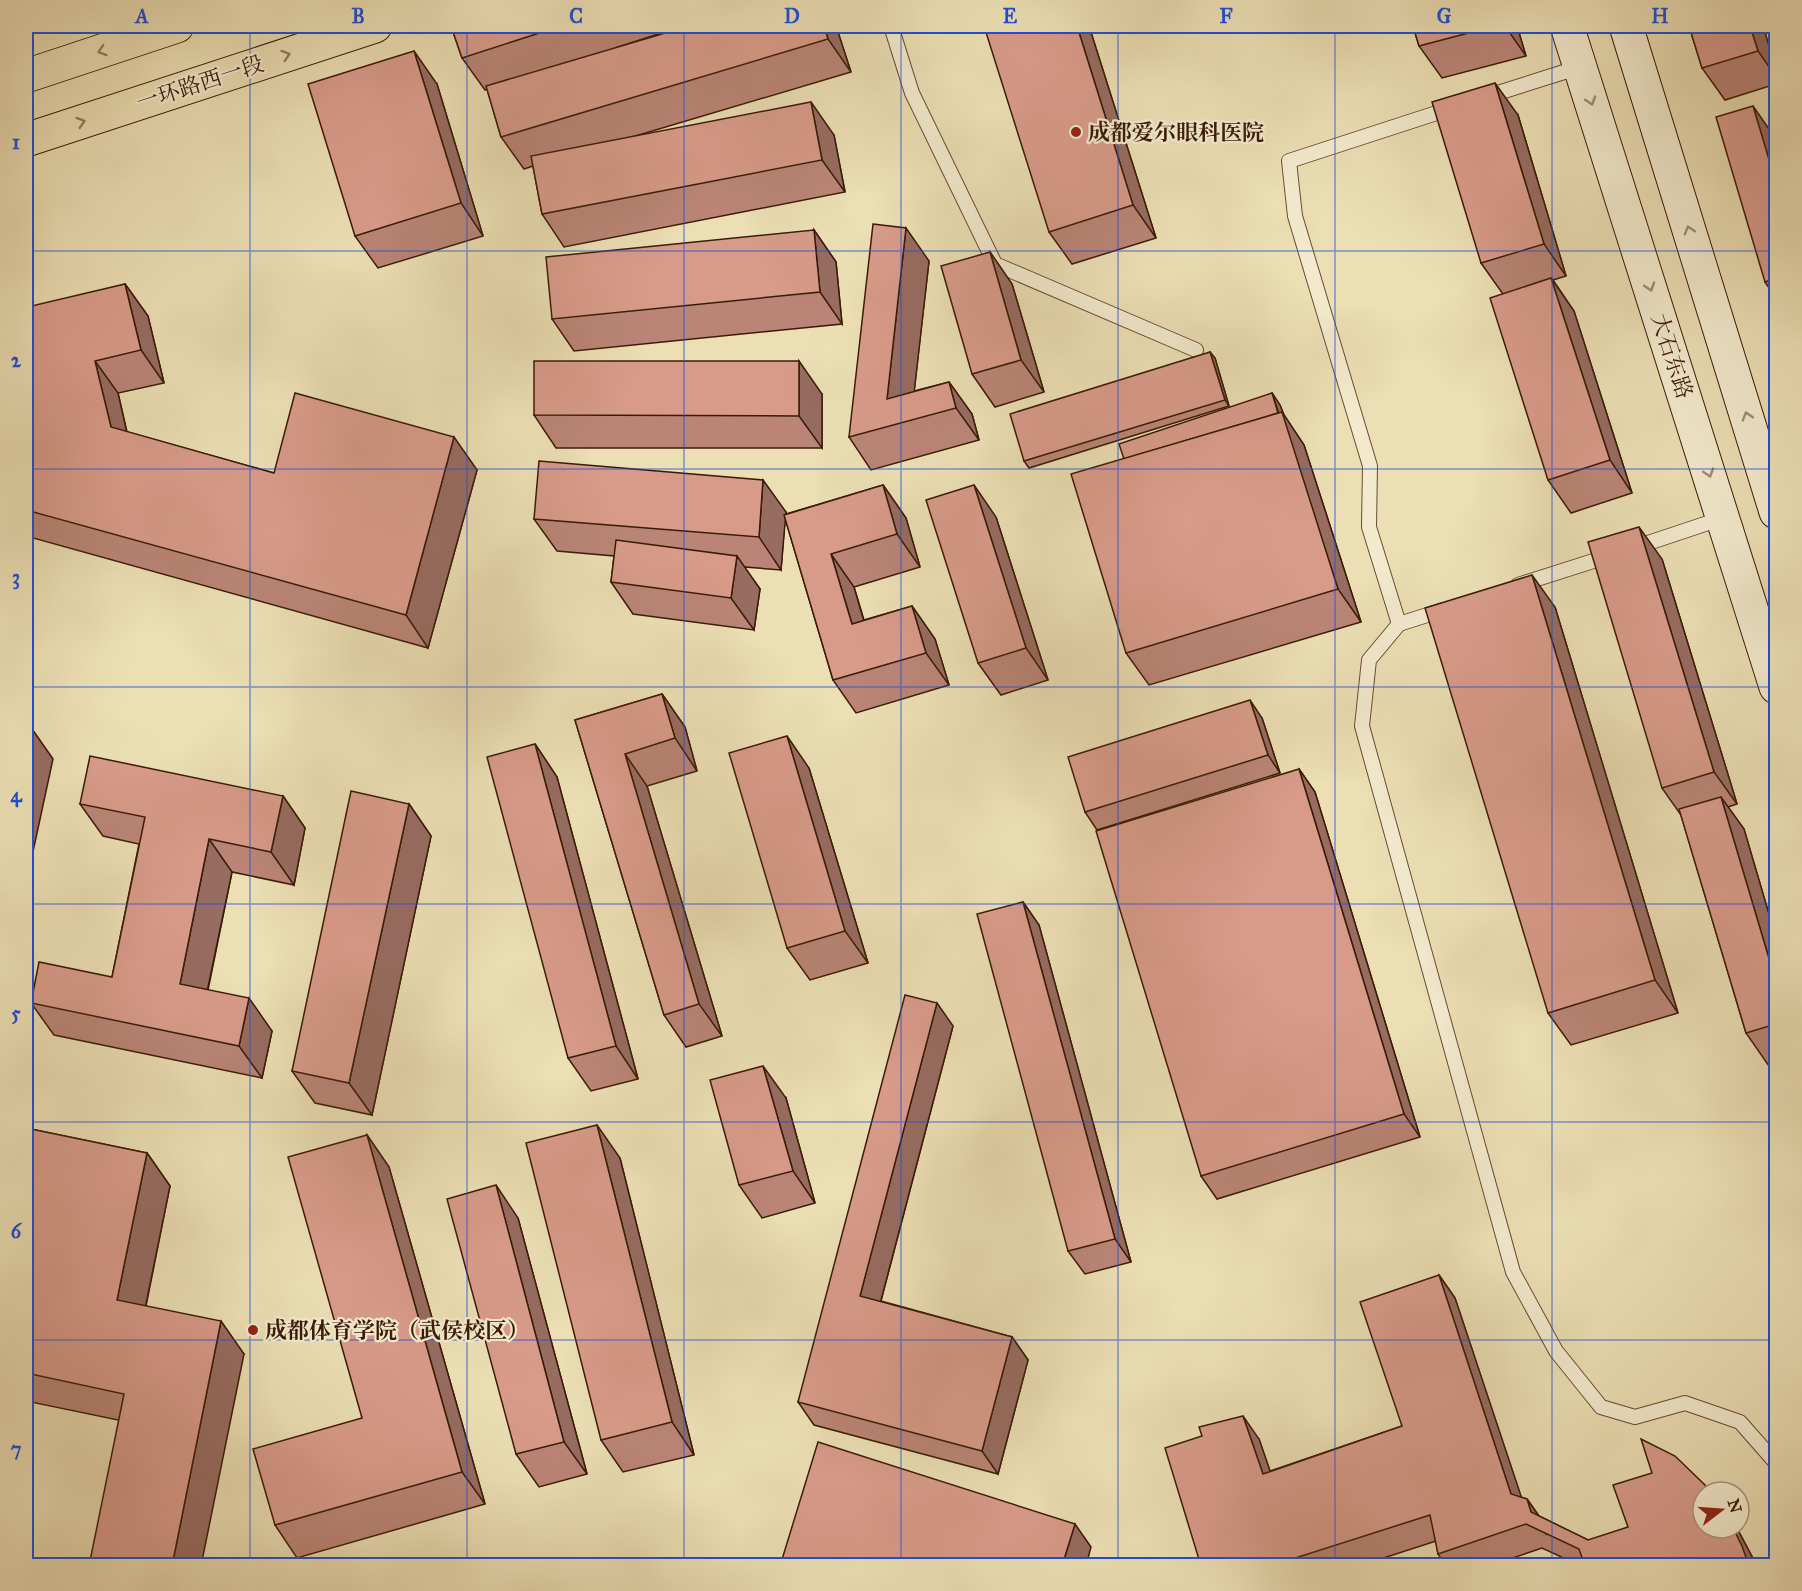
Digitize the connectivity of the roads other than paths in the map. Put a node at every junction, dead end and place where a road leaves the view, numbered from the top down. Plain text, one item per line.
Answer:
1 (177, 26) edge
2 (375, 26) edge
3 (891, 26) edge
4 (1567, 26) edge
5 (1626, 26) edge
6 (1580, 67) junction
7 (26, 76) edge
8 (26, 140) edge
9 (1196, 350) dead end
10 (1776, 512) edge
11 (1724, 518) junction
12 (1500, 591) edge
13 (1455, 606) edge
14 (1400, 624) junction
15 (1776, 687) edge
16 (1776, 1463) edge

1 -> 7 main road
8 -> 2 main road, 一环路西一段
3 - 9 lane
4 - 6 main road, 大石东路
10 -> 5 main road
6 -> 11 main road, 大石东路
6 - 14 lane
11 - 12 lane
11 - 15 main road, 大石东路
13 - 14 lane
14 - 16 lane

